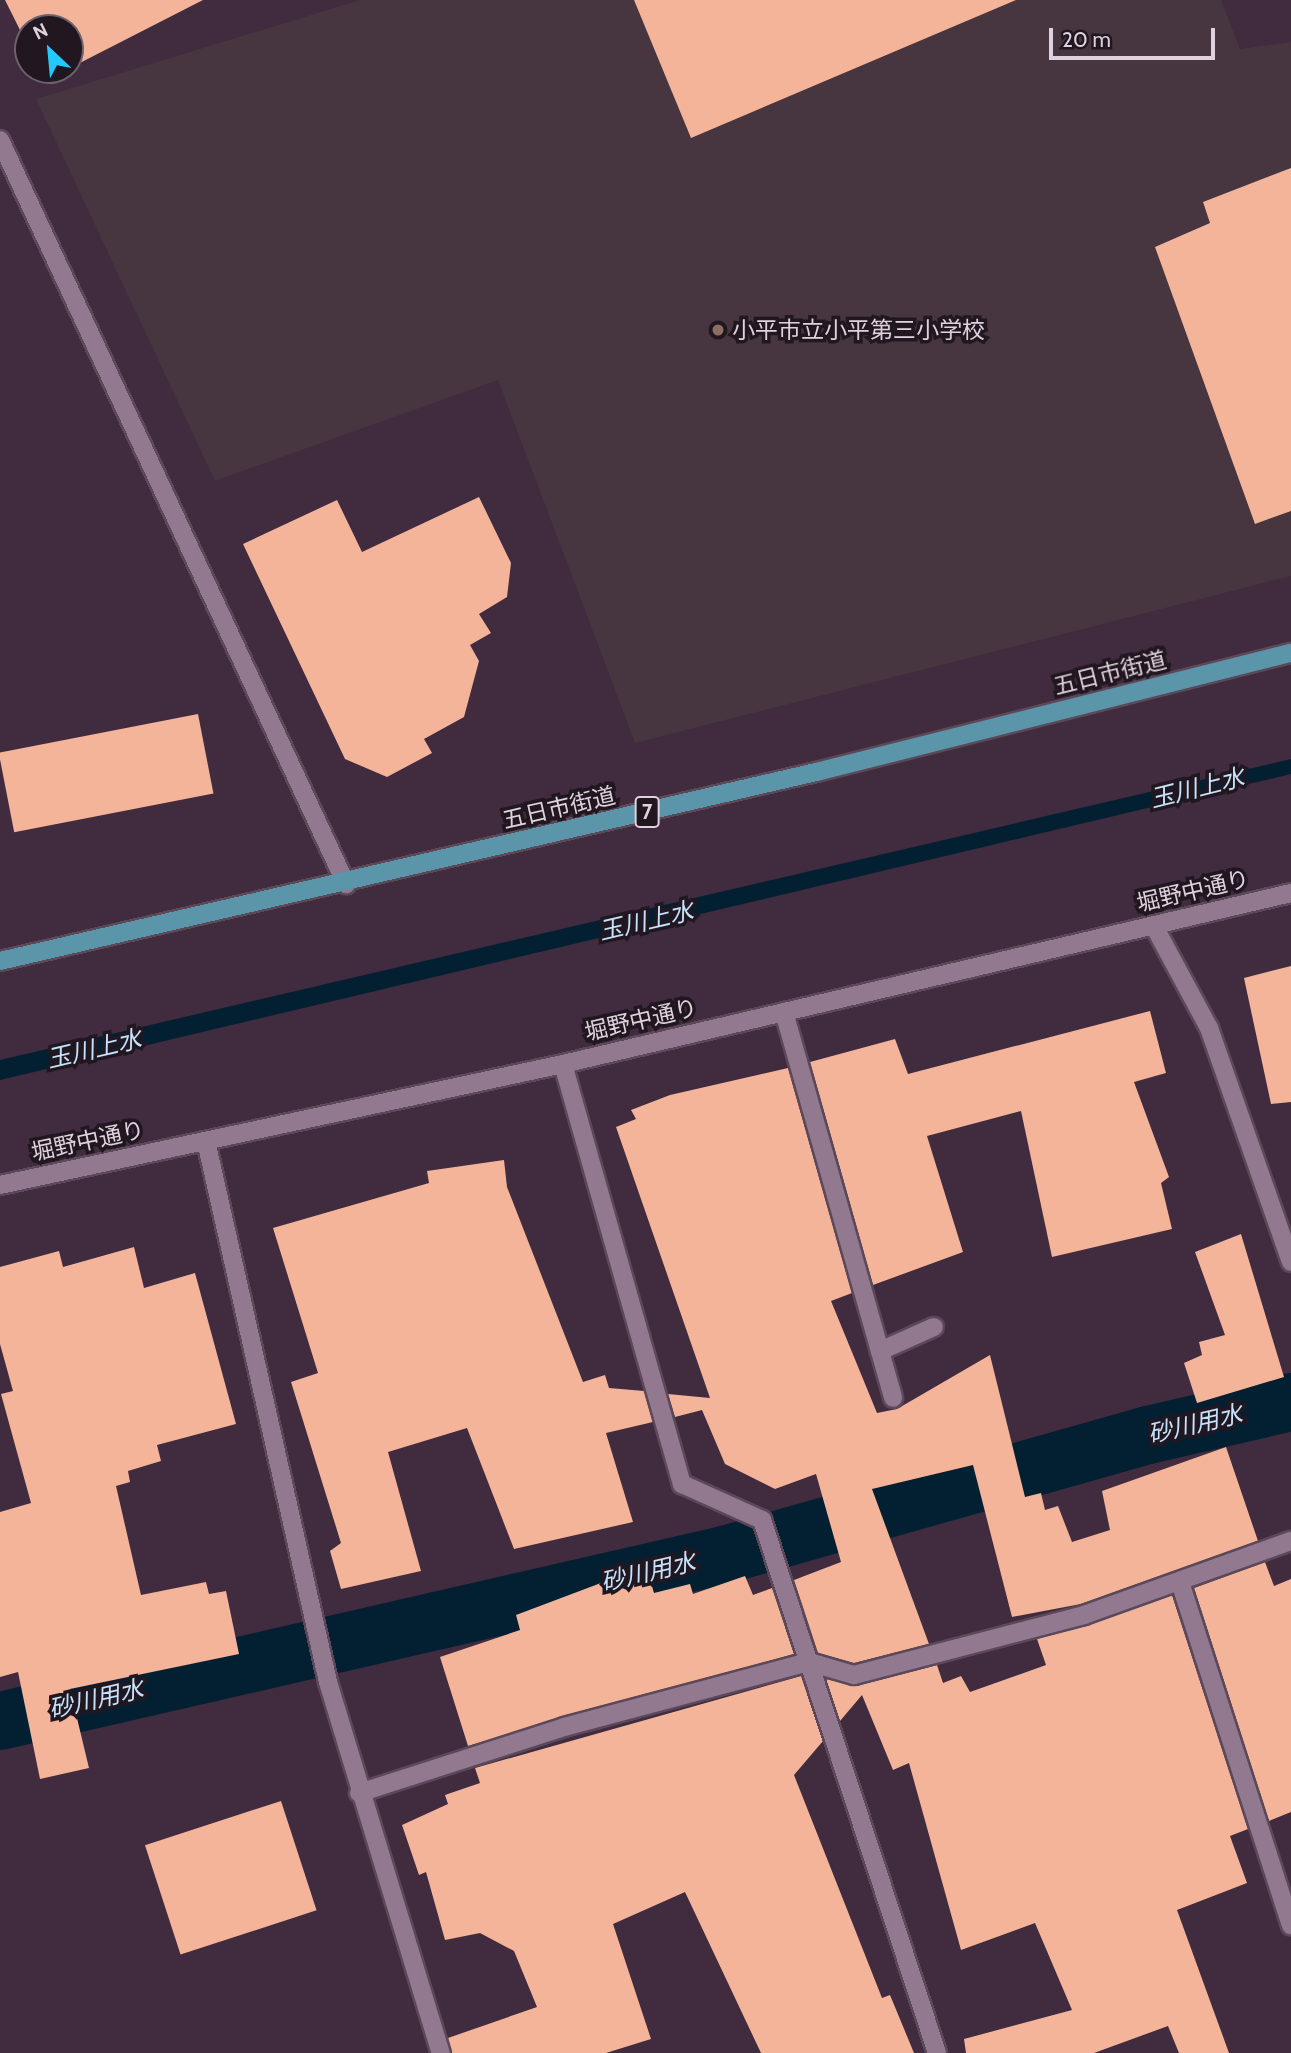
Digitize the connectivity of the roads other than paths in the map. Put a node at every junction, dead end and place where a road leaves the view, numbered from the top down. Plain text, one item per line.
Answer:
1 (0, 140) edge
2 (1291, 653) edge
3 (346, 884) junction
4 (1291, 893) edge
5 (1154, 926) junction
6 (0, 961) edge
7 (785, 1012) junction
8 (563, 1064) junction
9 (206, 1141) junction
10 (0, 1185) edge
11 (1291, 1262) edge
12 (934, 1327) dead end
13 (880, 1351) junction
14 (893, 1398) dead end
15 (1291, 1541) edge
16 (1180, 1582) junction
17 (809, 1662) junction
18 (359, 1793) junction
19 (1291, 1926) edge
20 (441, 2053) edge
21 (937, 2053) edge

1 - 3 street
2 - 3 main road, 五日市街道 / 7
3 - 6 main road, 五日市街道 / 7
4 - 5 street, 堀野中通り
5 - 7 street, 堀野中通り
5 - 11 street
7 - 8 street, 堀野中通り
7 - 13 street
8 - 9 street, 堀野中通り
8 - 17 street
9 - 10 street, 堀野中通り
9 - 18 street
12 - 13 street
13 - 14 street
15 - 16 street
16 - 17 street
16 - 19 street
17 - 18 street
17 - 21 street
18 - 20 street

